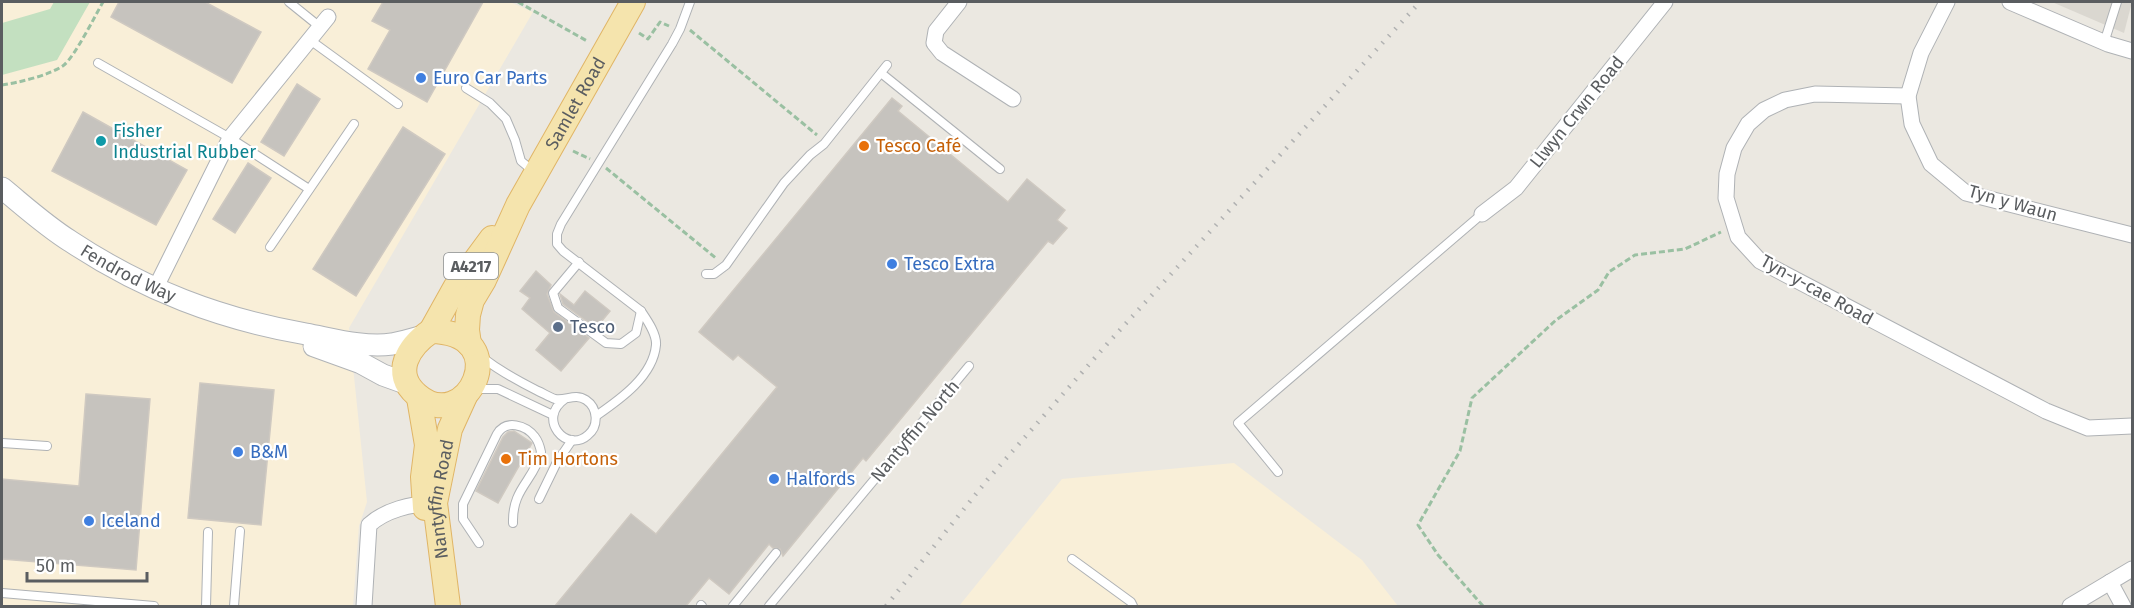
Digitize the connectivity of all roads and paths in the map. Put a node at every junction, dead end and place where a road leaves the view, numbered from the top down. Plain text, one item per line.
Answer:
1 (103, 2) edge
2 (289, 2) edge
3 (519, 2) edge
4 (633, 2) edge
5 (690, 2) edge
6 (959, 2) edge
7 (1665, 2) edge
8 (1947, 2) edge
9 (2010, 2) edge
10 (2117, 2) edge
11 (324, 22) joint
12 (680, 29) junction
13 (636, 30) dead end
14 (310, 40) junction
15 (587, 41) dead end
16 (2104, 43) junction
17 (2133, 51) edge
18 (98, 63) dead end
19 (887, 65) dead end
20 (881, 74) junction
21 (2, 85) edge
22 (466, 88) dead end
23 (1908, 96) junction
24 (1012, 99) dead end
25 (398, 104) dead end
26 (354, 124) dead end
27 (231, 138) junction
28 (824, 144) junction
29 (573, 151) dead end
30 (597, 163) junction
31 (999, 169) dead end
32 (536, 174) junction
33 (2, 188) edge
34 (309, 189) junction
35 (518, 205) junction
36 (1482, 214) joint
37 (1734, 225) junction
38 (2133, 235) edge
39 (270, 247) dead end
40 (579, 262) junction
41 (726, 265) junction
42 (706, 274) dead end
43 (155, 289) junction
44 (641, 311) junction
45 (269, 328) junction
46 (427, 334) junction
47 (472, 348) junction
48 (969, 366) dead end
49 (414, 391) junction
50 (469, 392) junction
51 (565, 399) junction
52 (553, 415) junction
53 (596, 416) junction
54 (2133, 426) edge
55 (572, 440) junction
56 (2, 443) edge
57 (47, 446) dead end
58 (1278, 472) dead end
59 (539, 499) dead end
60 (430, 504) junction
61 (513, 523) dead end
62 (240, 531) dead end
63 (208, 532) dead end
64 (479, 543) dead end
65 (776, 553) dead end
66 (1072, 559) dead end
67 (2133, 569) edge
68 (2110, 582) junction
69 (2, 593) edge
70 (154, 606) edge
71 (206, 606) edge
72 (234, 606) edge
73 (364, 606) edge
74 (439, 606) edge
75 (448, 606) edge
76 (733, 606) edge
77 (769, 606) edge
78 (1133, 606) edge
79 (1483, 606) edge
80 (2070, 606) edge
81 (2123, 606) edge

1 - 21 path
2 - 11 lane
3 - 15 path
4 - 32 main road, Samlet Road / A4217
5 - 12 lane
6 - 24 street
7 - 36 street, Llwyn Crwn Road
8 - 23 street, Tyn y Waun
9 - 16 street
10 - 16 lane
11 - 14 street
12 - 13 path
12 - 28 path
12 - 30 lane
14 - 25 lane
14 - 27 street
16 - 17 street
18 - 27 lane
19 - 20 lane
20 - 28 lane
20 - 31 lane
22 - 32 lane
23 - 37 street, Tyn-y-cae Road
23 - 38 street, Tyn y Waun
26 - 34 lane
27 - 34 lane
27 - 43 street
28 - 41 lane
29 - 30 path
30 - 40 lane
30 - 41 path
32 - 35 main road, Samlet Road / A4217
33 - 43 street, Fendrod Way
34 - 39 lane
35 - 46 main road, Samlet Road / A4217
35 - 47 main road, Samlet Road / A4217
36 - 58 lane
37 - 54 street, Tyn-y-cae Road
37 - 79 path
40 - 44 lane
40 - 44 lane
41 - 42 lane
43 - 45 street, Fendrod Way
44 - 53 lane
45 - 46 street, Fendrod Way
45 - 49 street, Fendrod Way
46 - 47 main road
46 - 49 main road
47 - 50 main road
47 - 51 lane
48 - 77 lane, Nantyffin North
49 - 50 main road
49 - 60 main road, Nantyffin Road
50 - 52 lane
50 - 60 main road, Nantyffin Road
51 - 52 lane
51 - 53 lane
52 - 55 lane
53 - 55 lane
55 - 59 lane
56 - 57 lane
60 - 73 street
60 - 74 main road, Nantyffin Road
60 - 75 main road, Nantyffin Road
61 - 64 lane
62 - 72 lane
63 - 71 lane
65 - 76 lane
66 - 78 lane
67 - 68 street
68 - 80 street
68 - 81 street
69 - 70 lane

